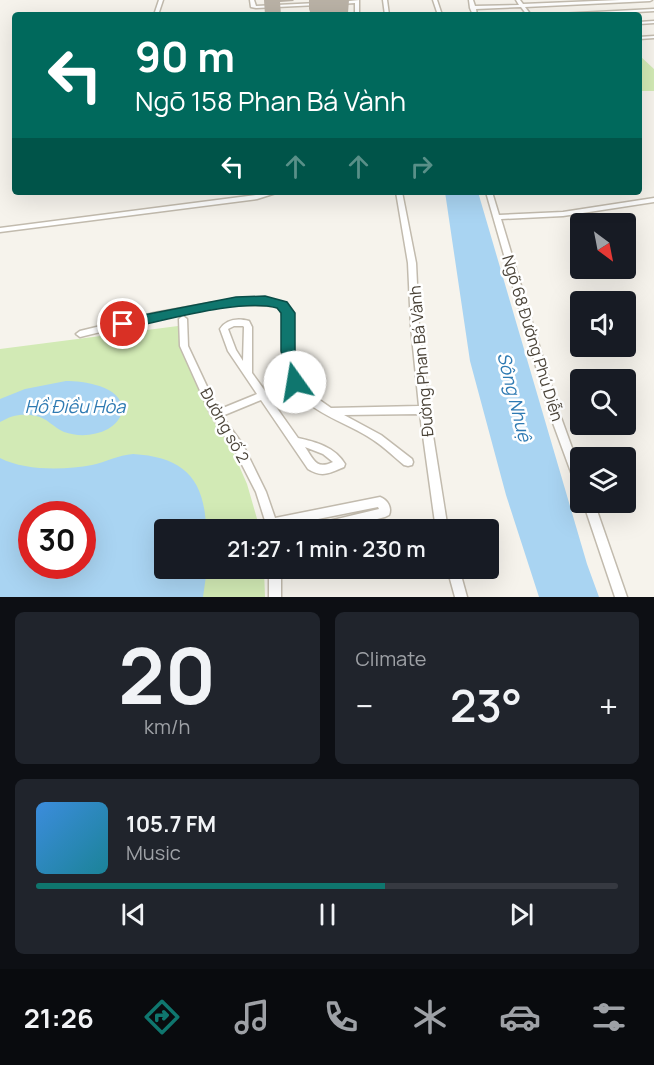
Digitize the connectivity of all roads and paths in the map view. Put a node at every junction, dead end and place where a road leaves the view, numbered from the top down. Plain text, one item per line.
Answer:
1 (252, 0) edge
2 (471, 0) edge
3 (518, 0) edge
4 (650, 0) edge
5 (357, 1) edge
6 (604, 2) junction
7 (337, 3) dead end
8 (654, 3) edge
9 (327, 4) dead end
10 (287, 6) junction
11 (522, 6) junction
12 (494, 7) junction
13 (472, 8) junction
14 (654, 10) edge
15 (290, 12) edge
16 (474, 12) edge
17 (497, 12) edge
18 (527, 12) edge
19 (614, 12) joint
20 (263, 195) edge
21 (400, 195) edge
22 (490, 195) edge
23 (654, 200) edge
24 (497, 217) junction
25 (0, 230) edge
26 (183, 319) dead end
27 (80, 334) dead end
28 (248, 372) junction
29 (295, 382) junction
30 (264, 396) junction
31 (424, 410) junction
32 (332, 411) junction
33 (216, 415) junction
34 (294, 441) dead end
35 (570, 456) edge
36 (408, 462) dead end
37 (592, 513) edge
38 (270, 519) edge
39 (304, 519) edge
40 (357, 519) edge
41 (440, 519) edge
42 (275, 579) edge
43 (456, 579) edge
44 (275, 597) edge
45 (461, 597) edge
46 (621, 597) edge

1 - 10 street
2 - 13 street
3 - 11 street
4 - 6 street
4 - 8 street
5 - 7 street
6 - 11 street
6 - 19 street
9 - 10 street
10 - 15 street
11 - 12 street
11 - 18 street
12 - 13 street
12 - 17 street
13 - 16 street
14 - 19 street
20 - 25 street
21 - 31 street, Đường Phan Bá Vành
22 - 24 street, Ngõ 68 Đường Phú Diễn
23 - 24 street
24 - 35 street, Ngõ 68 Đường Phú Diễn
26 - 33 street, Đường số 2
27 - 29 street
28 - 28 street
28 - 30 street
29 - 30 street
29 - 32 street
30 - 33 street
30 - 34 street
31 - 32 street
31 - 41 street, Đường Phan Bá Vành
32 - 36 street
33 - 38 street, Đường số 2
37 - 46 street
39 - 40 street
42 - 44 street
43 - 45 street

